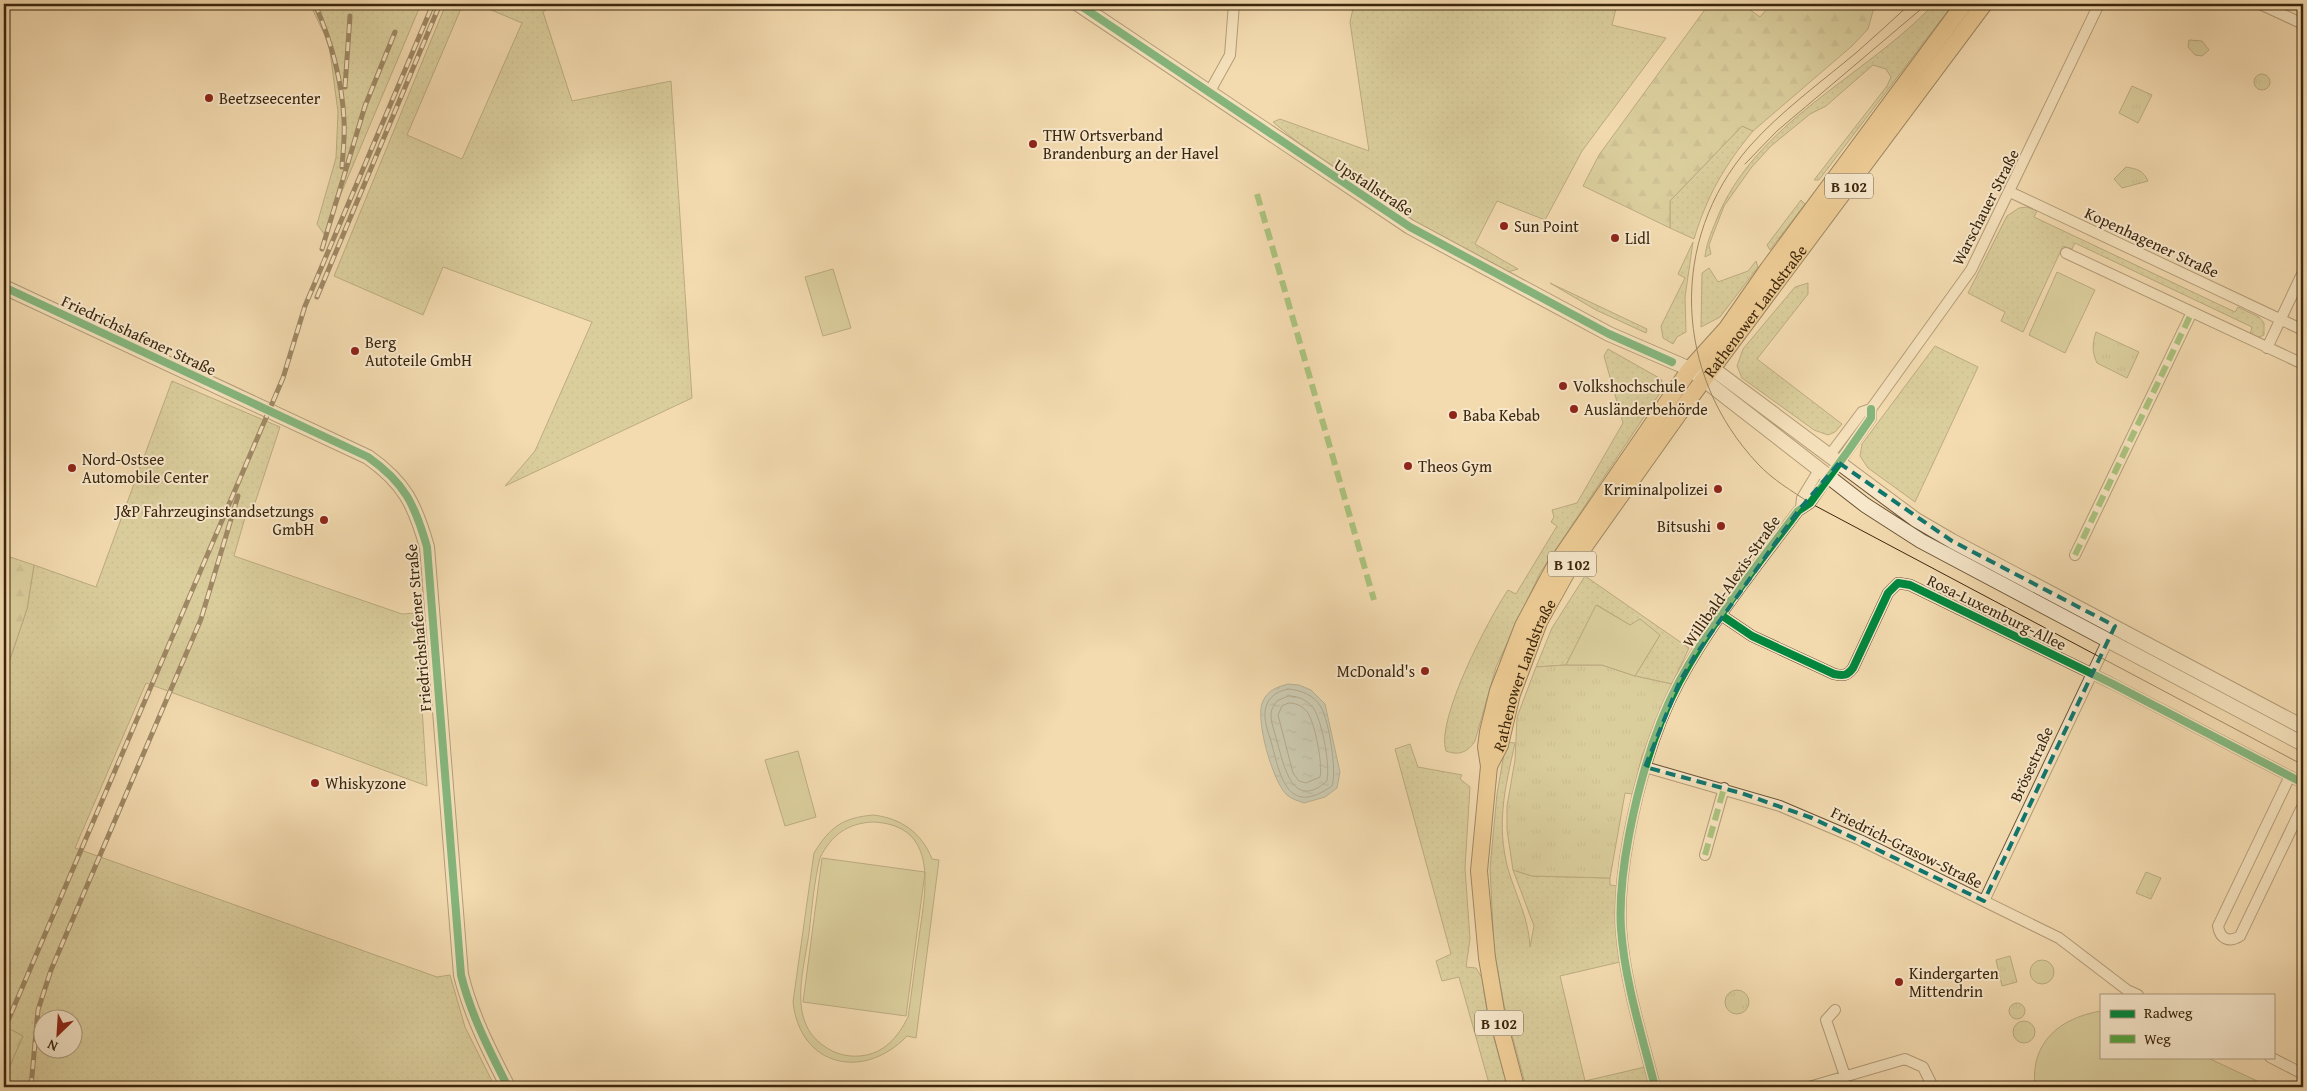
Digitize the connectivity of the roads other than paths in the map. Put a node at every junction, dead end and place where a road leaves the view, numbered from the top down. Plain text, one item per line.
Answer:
1 (1078, 4) edge
2 (1234, 4) edge
3 (1964, 4) edge
4 (1984, 4) edge
5 (2099, 4) edge
6 (2260, 4) edge
7 (2303, 24) edge
8 (1210, 91) junction
9 (2010, 192) junction
10 (2066, 253) dead end
11 (2303, 272) edge
12 (4, 288) edge
13 (2192, 312) junction
14 (2281, 319) junction
15 (2303, 330) edge
16 (2268, 348) junction
17 (2303, 364) edge
18 (1690, 369) junction
19 (1709, 375) junction
20 (1834, 460) junction
21 (1824, 474) junction
22 (2075, 555) dead end
23 (1721, 615) junction
24 (2115, 626) junction
25 (2107, 642) junction
26 (2091, 673) junction
27 (2303, 727) edge
28 (2303, 744) edge
29 (1489, 766) junction
30 (1645, 767) junction
31 (2290, 776) junction
32 (2303, 783) edge
33 (1724, 788) junction
34 (2303, 805) edge
35 (1705, 855) dead end
36 (1984, 901) junction
37 (2136, 994) edge
38 (1835, 1010) dead end
39 (2272, 1058) edge
40 (2303, 1074) edge
41 (1845, 1076) junction
42 (508, 1087) edge
43 (1516, 1087) edge
44 (1655, 1087) edge
45 (1809, 1087) edge
46 (1933, 1087) edge

1 - 8 street, Upstallstraße
2 - 8 street
3 - 18 main road, Rathenower Landstraße / B 102
4 - 19 main road, Rathenower Landstraße / B 102
5 - 9 street, Warschauer Straße
6 - 7 street
8 - 18 street, Upstallstraße
9 - 14 street, Kopenhagener Straße
9 - 20 street, Warschauer Straße
10 - 13 street
11 - 14 street
12 - 42 street, Friedrichshafener Straße
13 - 16 street
13 - 22 street
14 - 15 street, Kopenhagener Straße
14 - 16 street
16 - 17 street
18 - 19 street, Upstallstraße
18 - 29 main road, Rathenower Landstraße / B 102
19 - 20 street
19 - 21 street, Rosa-Luxemburg-Allee
19 - 29 main road, Rathenower Landstraße / B 102
20 - 21 street
20 - 24 street
21 - 23 street, Willibald-Alexis-Straße
21 - 25 street, Rosa-Luxemburg-Allee
23 - 26 street, Rosa-Luxemburg-Allee
23 - 30 street, Willibald-Alexis-Straße
24 - 25 street
24 - 27 street
25 - 26 street, Brösestraße
25 - 28 street, Rosa-Luxemburg-Allee
26 - 31 street, Rosa-Luxemburg-Allee
26 - 36 street, Brösestraße
29 - 43 main road, Rathenower Landstraße / B 102
30 - 33 street, Friedrich-Grasow-Straße
30 - 44 street, Willibald-Alexis-Straße
31 - 32 street, Rosa-Luxemburg-Allee
31 - 34 street
33 - 35 street
33 - 36 street, Friedrich-Grasow-Straße
36 - 37 street, Friedrich-Grasow-Straße
38 - 41 street
39 - 40 street
41 - 45 street
41 - 46 street

